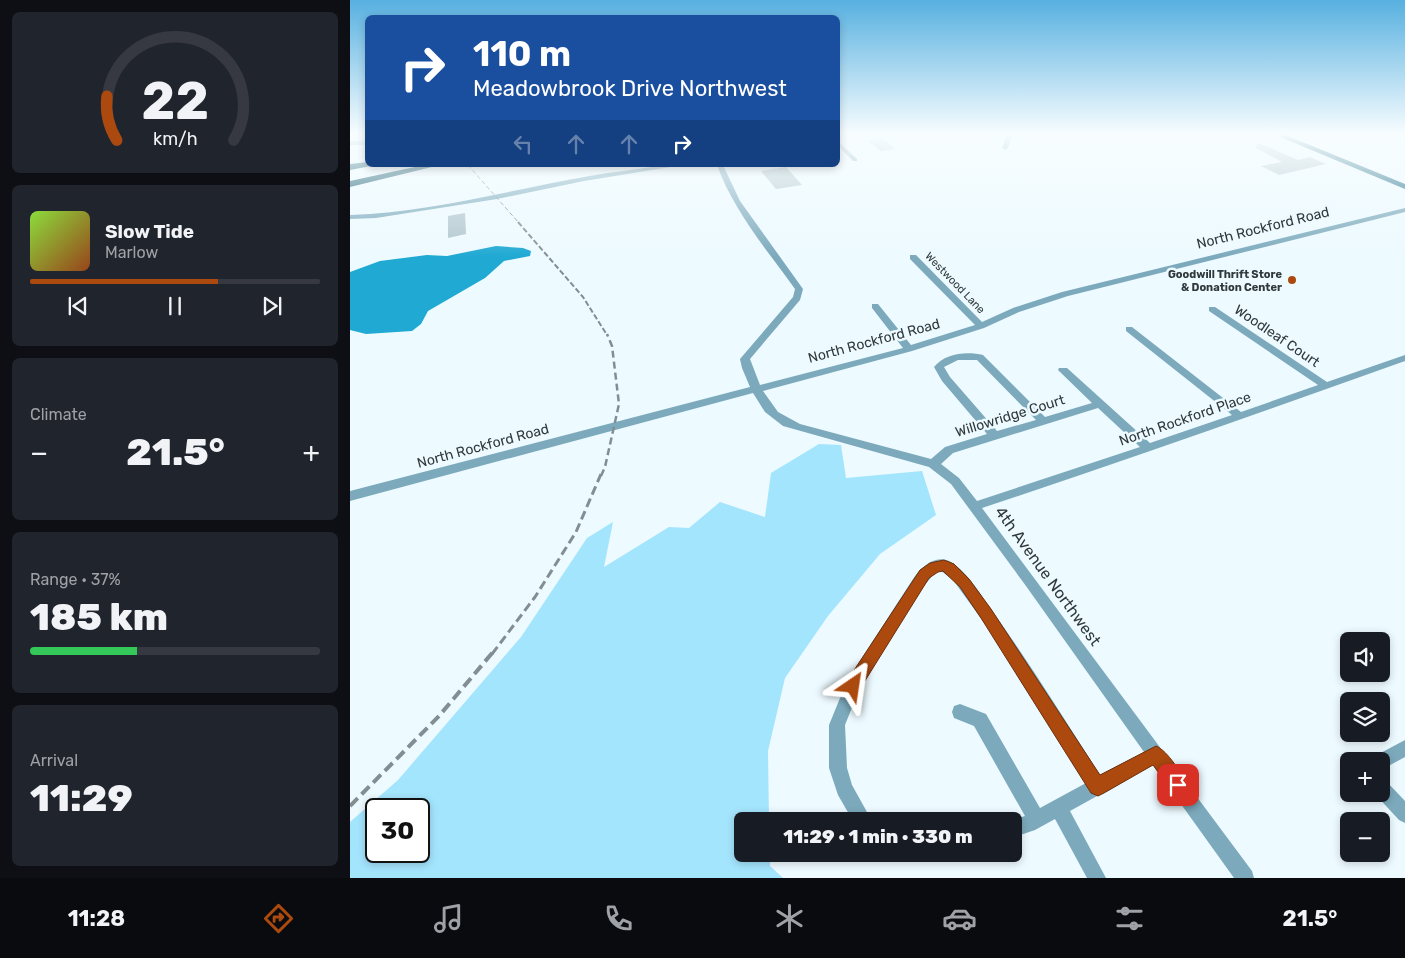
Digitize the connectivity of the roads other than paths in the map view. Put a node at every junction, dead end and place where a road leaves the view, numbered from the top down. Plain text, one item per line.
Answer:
1 (391, 175) edge
2 (610, 175) edge
3 (724, 175) edge
4 (1374, 175) edge
5 (350, 184) edge
6 (1405, 188) edge
7 (1405, 210) edge
8 (350, 217) edge
9 (914, 256) dead end
10 (875, 306) dead end
11 (1212, 309) dead end
12 (981, 326) junction
13 (1129, 329) dead end
14 (909, 349) junction
15 (1405, 358) edge
16 (1063, 370) dead end
17 (1327, 386) junction
18 (756, 388) junction
19 (1100, 404) junction
20 (1240, 416) junction
21 (1043, 421) junction
22 (995, 436) junction
23 (1147, 447) junction
24 (933, 464) junction
25 (350, 496) edge
26 (975, 506) junction
27 (960, 712) dead end
28 (1405, 748) edge
29 (1156, 754) junction
30 (1390, 757) edge
31 (1098, 787) junction
32 (1390, 798) edge
33 (1059, 808) junction
34 (858, 812) edge
35 (1405, 814) edge
36 (1037, 820) junction
37 (1022, 825) edge
38 (1097, 878) edge
39 (1245, 878) edge

1 - 5 highway
2 - 8 street
3 - 18 street, 4th Avenue Northwest
4 - 6 main road
7 - 12 street, North Rockford Road
9 - 12 street, Westwood Lane
10 - 14 street
11 - 17 street, Woodleaf Court
12 - 14 street, North Rockford Road
13 - 20 street
14 - 18 street, North Rockford Road
15 - 17 street, North Rockford Place
16 - 19 street
17 - 20 street, North Rockford Place
18 - 24 street, 4th Avenue Northwest
18 - 25 street, North Rockford Road
19 - 21 street, Willowridge Court
19 - 23 street
20 - 23 street, North Rockford Place
21 - 22 street, Willowridge Court
21 - 22 street
22 - 24 street, Willowridge Court
23 - 26 street, North Rockford Place
24 - 26 street, 4th Avenue Northwest
26 - 29 street, 4th Avenue Northwest
27 - 36 street
28 - 30 street
29 - 31 street
29 - 39 street, 4th Avenue Northwest
31 - 33 street
31 - 34 street
32 - 35 street
33 - 36 street
33 - 38 street
36 - 37 street

